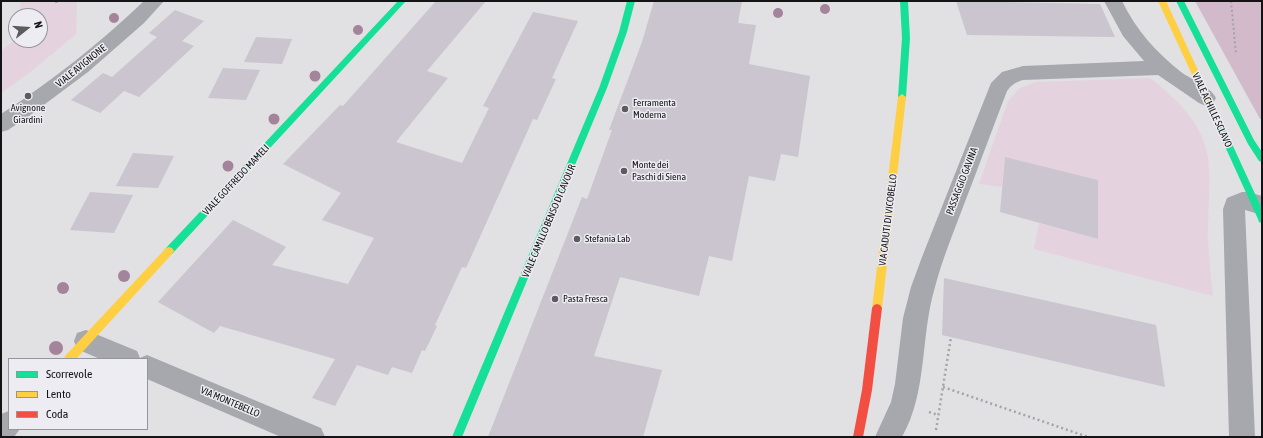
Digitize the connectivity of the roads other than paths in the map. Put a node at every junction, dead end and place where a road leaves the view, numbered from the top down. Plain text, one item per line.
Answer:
1 (155, 1) edge
2 (402, 1) edge
3 (631, 1) edge
4 (904, 1) edge
5 (1113, 1) edge
6 (1162, 1) edge
7 (1180, 1) edge
8 (1161, 68) junction
9 (1206, 98) junction
10 (1, 124) edge
11 (1262, 160) edge
12 (1259, 209) edge
13 (86, 341) junction
14 (70, 358) edge
15 (126, 358) edge
16 (148, 367) edge
17 (312, 437) edge
18 (458, 437) edge
19 (858, 437) edge
20 (888, 437) edge
21 (1242, 437) edge

1 - 10 street, VIALE AVIGNONE
2 - 13 main road, VIALE GOFFREDO MAMELI
3 - 18 main road, VIALE CAMILLO BENSO DI CAVOUR
4 - 19 main road, VIA CADUTI DI VICOBELLO
5 - 8 street
6 - 9 main road, VIALE ACHILLE SCLAVO
7 - 11 main road, VIALE ACHILLE SCLAVO
8 - 9 street
8 - 20 street, PASSAGGIO GAVINA
9 - 12 main road, VIALE ACHILLE SCLAVO
12 - 21 street
13 - 14 main road, VIALE GOFFREDO MAMELI
13 - 15 street
16 - 17 street, VIA MONTEBELLO

